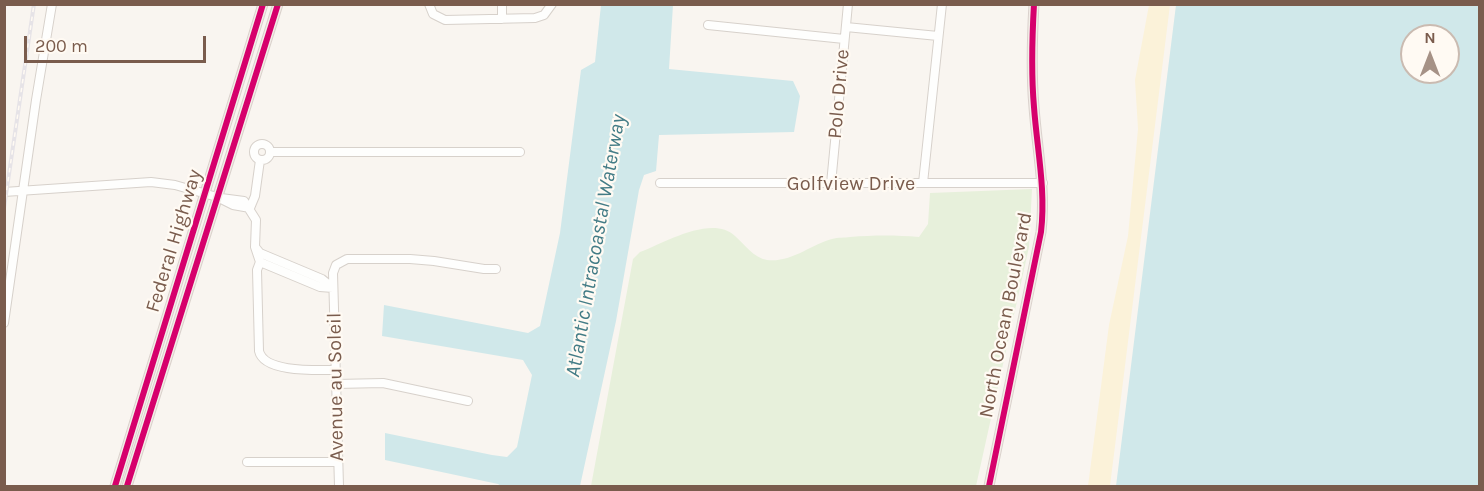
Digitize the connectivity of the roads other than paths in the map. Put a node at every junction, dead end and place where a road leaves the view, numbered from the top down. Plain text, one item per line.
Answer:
1 (52, 4) edge
2 (429, 4) edge
3 (502, 4) edge
4 (848, 4) edge
5 (942, 4) edge
6 (1034, 4) edge
7 (275, 7) edge
8 (550, 8) edge
9 (261, 9) edge
10 (502, 19) junction
11 (708, 25) dead end
12 (846, 27) junction
13 (938, 36) junction
14 (268, 38) junction
15 (844, 39) junction
16 (270, 152) junction
17 (520, 152) dead end
18 (260, 160) junction
19 (660, 183) dead end
20 (923, 183) junction
21 (1043, 183) junction
22 (831, 184) junction
23 (4, 186) edge
24 (24, 190) junction
25 (4, 192) edge
26 (206, 194) junction
27 (217, 197) junction
28 (249, 208) junction
29 (255, 247) junction
30 (260, 262) junction
31 (496, 269) dead end
32 (333, 288) junction
33 (4, 323) edge
34 (152, 369) junction
35 (336, 370) junction
36 (336, 384) junction
37 (156, 396) junction
38 (143, 398) junction
39 (468, 400) dead end
40 (149, 415) junction
41 (246, 462) dead end
42 (338, 462) junction
43 (115, 486) edge
44 (127, 486) edge
45 (339, 486) edge
46 (989, 486) edge

1 - 24 street
2 - 10 street
3 - 10 street
4 - 12 street, Polo Drive
5 - 13 street
6 - 21 main road, North Ocean Boulevard
7 - 14 main road, Federal Highway
8 - 10 street
9 - 14 main road
9 - 26 main road, Federal Highway
11 - 15 street
12 - 13 street
12 - 15 street, Polo Drive
13 - 20 street
14 - 27 main road, Federal Highway
15 - 22 street, Polo Drive
16 - 17 street
16 - 18 street
16 - 18 street
18 - 28 street
19 - 22 street, Golfview Drive
20 - 21 street, Golfview Drive
20 - 22 street, Golfview Drive
21 - 46 main road, North Ocean Boulevard
23 - 24 street
24 - 25 street
24 - 26 street
24 - 33 street
26 - 27 street
26 - 34 main road, Federal Highway
27 - 28 street
27 - 37 main road, Federal Highway
28 - 29 street
29 - 30 street
29 - 32 street, Avenue au Soleil
30 - 32 street, Avenue au Soleil
30 - 35 street
31 - 32 street
32 - 35 street, Avenue au Soleil
34 - 37 main road
34 - 38 main road, Federal Highway
35 - 36 street, Avenue au Soleil
36 - 39 street
36 - 42 street, Avenue au Soleil
37 - 40 main road, Federal Highway
38 - 40 main road
38 - 43 main road, Federal Highway
40 - 44 main road, Federal Highway
41 - 42 street
42 - 45 street, Avenue au Soleil

